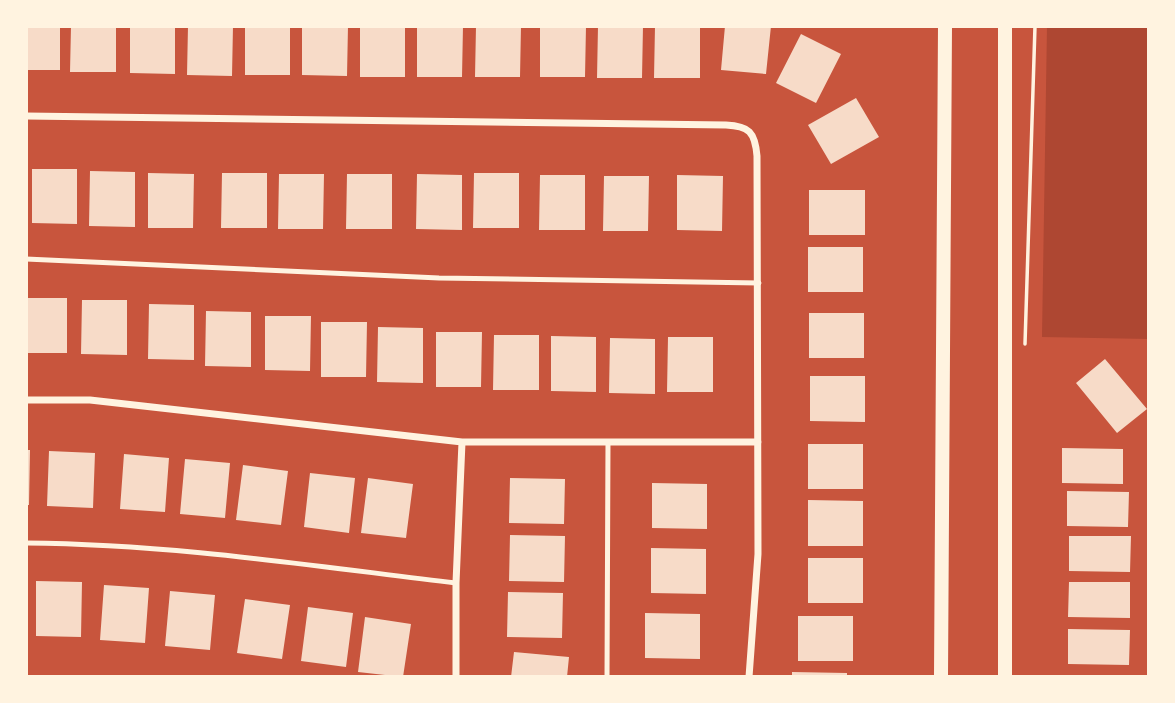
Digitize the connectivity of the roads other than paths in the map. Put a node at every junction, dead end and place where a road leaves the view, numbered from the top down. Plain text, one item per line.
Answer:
1 (945, 26) edge
2 (1005, 26) edge
3 (26, 116) edge
4 (26, 259) edge
5 (759, 283) junction
6 (26, 400) edge
7 (461, 442) junction
8 (608, 442) junction
9 (758, 442) junction
10 (26, 543) edge
11 (456, 583) junction
12 (456, 677) edge
13 (607, 677) edge
14 (749, 677) edge
15 (941, 677) edge
16 (1005, 677) edge

1 - 15 main road
2 - 16 main road
3 - 5 street
4 - 5 lane
5 - 9 street
6 - 7 street
7 - 8 street
7 - 11 street
8 - 9 street
8 - 13 lane
9 - 14 street
10 - 11 lane
11 - 12 street

